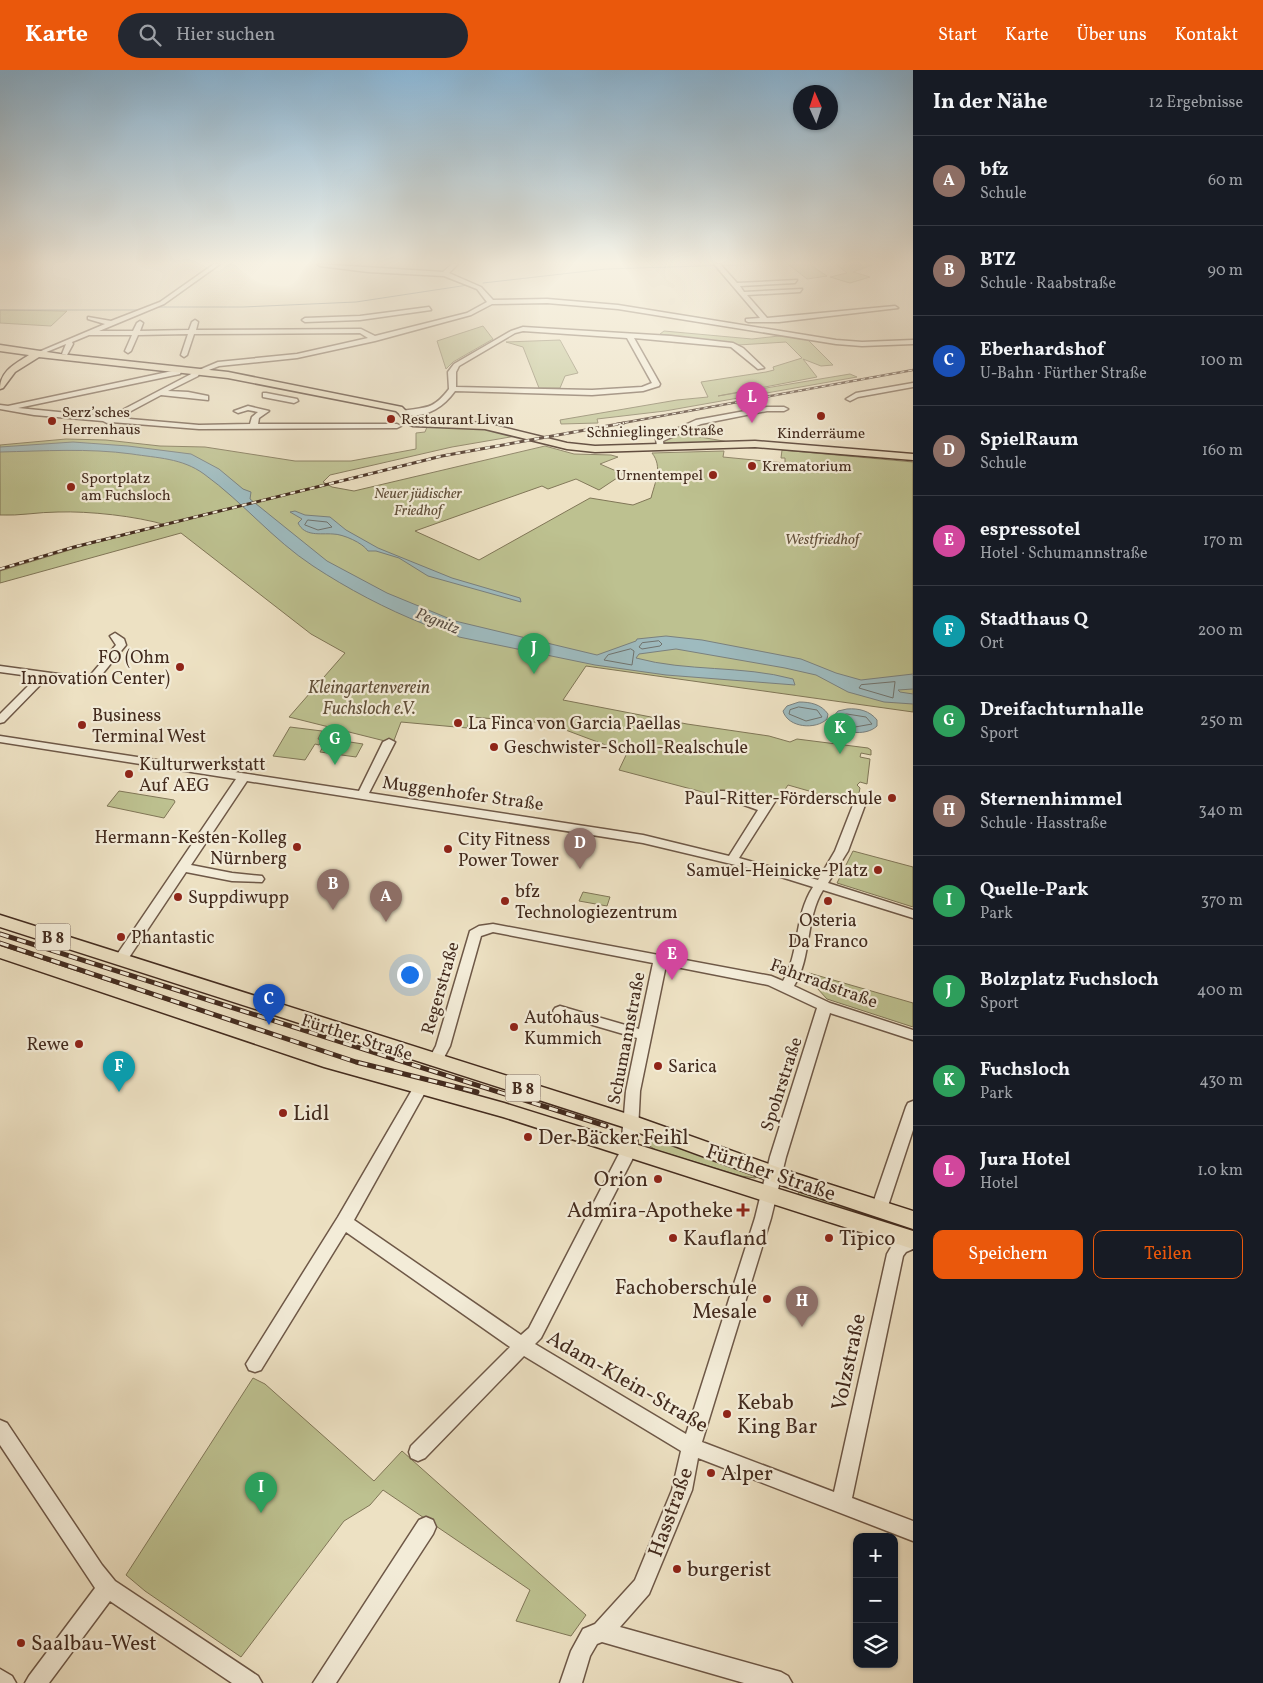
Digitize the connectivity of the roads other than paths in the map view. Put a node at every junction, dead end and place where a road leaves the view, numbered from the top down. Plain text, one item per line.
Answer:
1 (73, 339) edge
2 (133, 339) edge
3 (189, 339) edge
4 (374, 339) edge
5 (502, 339) edge
6 (631, 339) edge
7 (682, 339) edge
8 (826, 339) edge
9 (67, 342) junction
10 (913, 342) edge
11 (0, 348) edge
12 (128, 351) dead end
13 (40, 354) junction
14 (65, 354) dead end
15 (184, 355) dead end
16 (760, 368) dead end
17 (177, 372) dead end
18 (198, 372) junction
19 (913, 385) edge
20 (0, 386) edge
21 (290, 387) junction
22 (452, 390) junction
23 (157, 394) junction
24 (205, 398) dead end
25 (850, 399) dead end
26 (294, 401) dead end
27 (3, 408) edge
28 (784, 409) dead end
29 (238, 411) dead end
30 (405, 413) junction
31 (107, 421) junction
32 (397, 426) dead end
33 (254, 427) junction
34 (661, 447) junction
35 (913, 457) edge
36 (115, 636) dead end
37 (0, 669) edge
38 (45, 675) junction
39 (0, 720) edge
40 (0, 739) edge
41 (389, 742) dead end
42 (243, 778) junction
43 (720, 794) dead end
44 (362, 796) junction
45 (859, 806) dead end
46 (732, 860) junction
47 (183, 867) junction
48 (258, 879) dead end
49 (820, 884) junction
50 (913, 914) edge
51 (0, 920) edge
52 (484, 929) joint
53 (0, 952) edge
54 (121, 959) junction
55 (660, 961) junction
56 (785, 988) junction
57 (825, 1006) junction
58 (560, 1011) dead end
59 (644, 1035) junction
60 (913, 1035) edge
61 (435, 1061) junction
62 (421, 1087) junction
63 (913, 1107) edge
64 (630, 1122) junction
65 (629, 1150) junction
66 (771, 1184) junction
67 (879, 1209) junction
68 (913, 1220) edge
69 (344, 1222) junction
70 (913, 1241) edge
71 (523, 1346) junction
72 (255, 1364) dead end
73 (0, 1430) edge
74 (691, 1446) junction
75 (418, 1452) dead end
76 (841, 1503) junction
77 (426, 1527) dead end
78 (913, 1531) edge
79 (108, 1588) junction
80 (602, 1632) junction
81 (0, 1680) edge
82 (5, 1683) edge
83 (36, 1683) edge
84 (251, 1683) edge
85 (324, 1683) edge
86 (571, 1683) edge
87 (780, 1683) edge

1 - 9 street
2 - 12 street
3 - 15 street
4 - 18 street
5 - 22 street
6 - 22 street
7 - 16 street
8 - 10 street
9 - 13 street
9 - 14 street
11 - 13 main road, Schnieglinger Straße
13 - 18 main road, Schnieglinger Straße
13 - 20 main road
17 - 27 street
18 - 21 main road, Schnieglinger Straße
18 - 23 street
19 - 25 street
21 - 26 street
21 - 30 main road, Schnieglinger Straße
22 - 30 street
23 - 24 street
23 - 31 street
27 - 31 street
28 - 34 street
29 - 33 street
30 - 34 main road, Schnieglinger Straße
31 - 33 street
32 - 33 street
34 - 35 main road, Schnieglinger Straße
36 - 38 street
37 - 38 street
38 - 39 street
40 - 42 street, Muggenhofer Straße
41 - 44 street
42 - 44 street, Muggenhofer Straße
42 - 47 street
43 - 46 street
44 - 46 street, Muggenhofer Straße
45 - 49 street
46 - 49 street, Muggenhofer Straße
47 - 48 street
47 - 54 street
49 - 50 street, Muggenhofer Straße
49 - 56 street
51 - 54 main road, Fürther Straße / B 8
52 - 55 street, Fahrradstraße
52 - 61 street, Regerstraße
53 - 62 main road, Fürther Straße / B 8
54 - 61 main road, Fürther Straße / B 8
55 - 56 street, Fahrradstraße
55 - 59 street, Schumannstraße
56 - 57 street, Fahrradstraße
57 - 60 street, Fahrradstraße
57 - 66 street, Spohrstraße
58 - 59 street
59 - 64 street, Schumannstraße
61 - 64 main road, Fürther Straße / B 8
62 - 65 main road, Fürther Straße / B 8
62 - 69 street
63 - 67 street
64 - 65 street
64 - 66 main road, Fürther Straße / B 8
65 - 66 main road, Fürther Straße / B 8
65 - 71 street
66 - 67 main road, Fürther Straße / B 8
66 - 70 main road, Fürther Straße / B 8
66 - 74 street, Hasstraße
67 - 68 main road, Fürther Straße / B 8
69 - 71 street, Adam-Klein-Straße
69 - 72 street
70 - 76 street, Volzstraße
71 - 74 street, Adam-Klein-Straße
71 - 75 street
73 - 79 street
74 - 76 street, Adam-Klein-Straße
74 - 80 street, Hasstraße
76 - 78 street, Adam-Klein-Straße
77 - 85 street
79 - 83 street
79 - 84 street
80 - 86 street, Hasstraße
80 - 87 street
81 - 82 street

